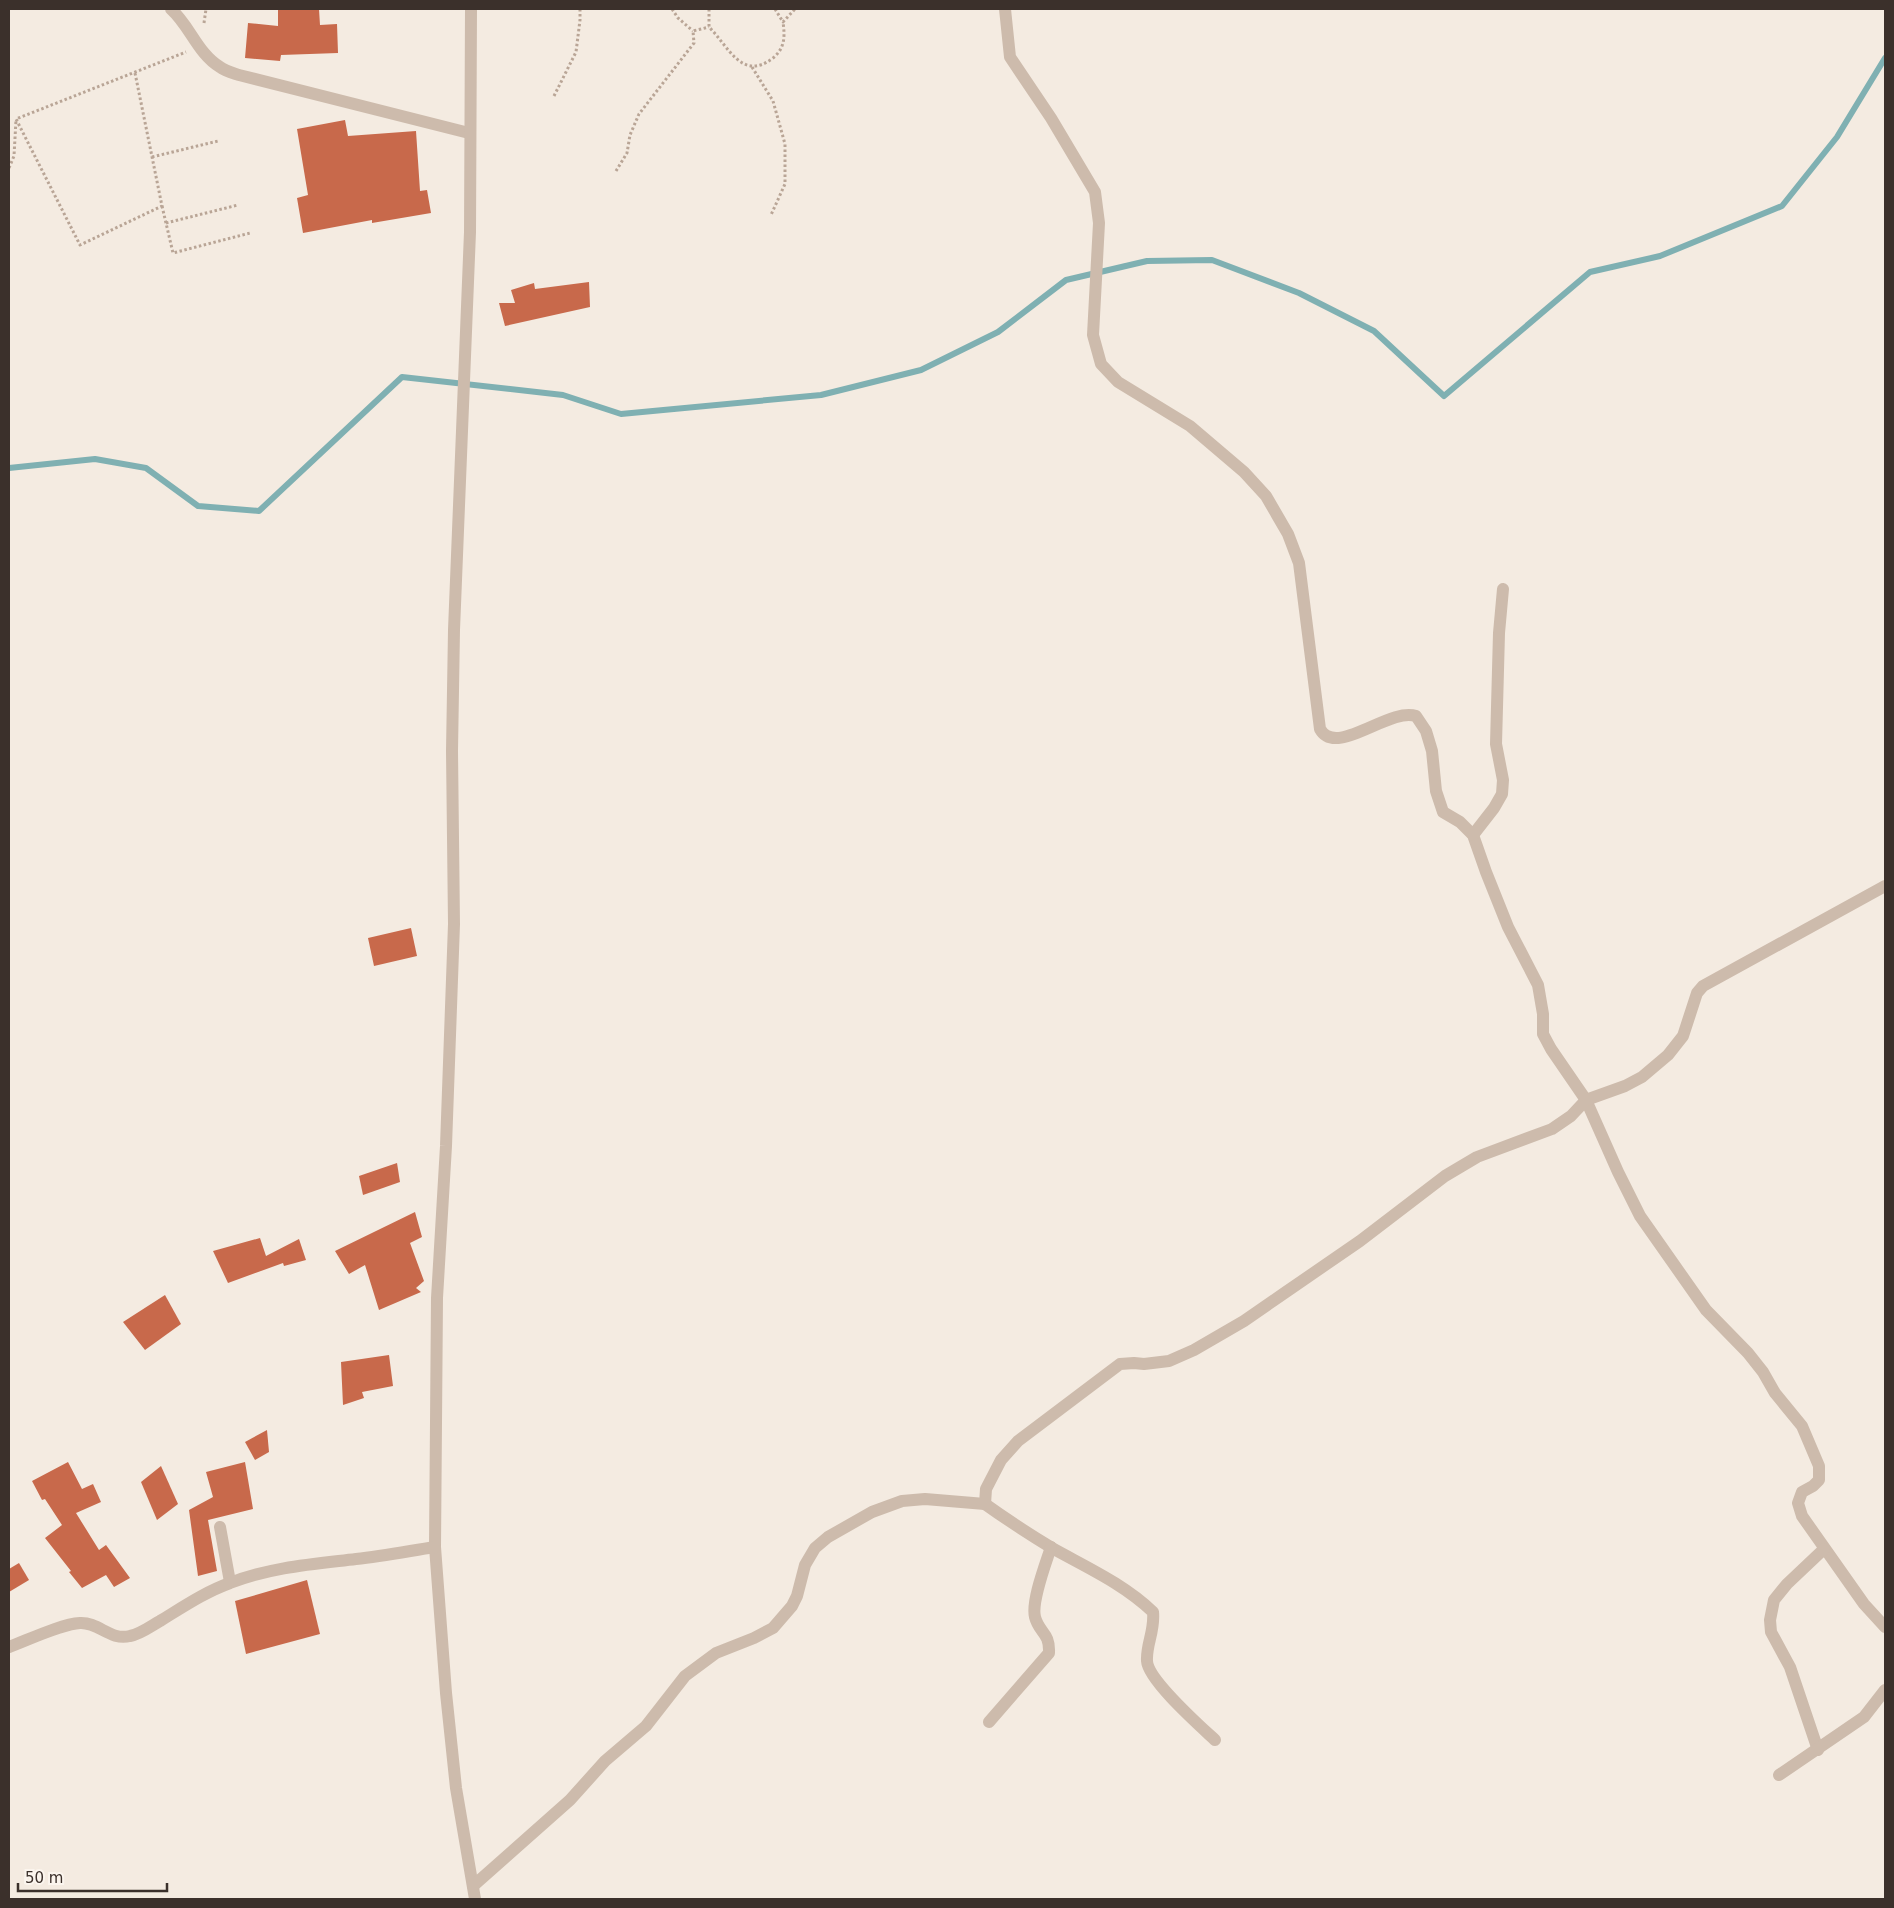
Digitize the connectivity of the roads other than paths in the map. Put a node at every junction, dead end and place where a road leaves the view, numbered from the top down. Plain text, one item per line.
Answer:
1 (171, 9) edge
2 (471, 9) edge
3 (1005, 9) edge
4 (469, 133) junction
5 (1503, 589) dead end
6 (1474, 835) junction
7 (1885, 886) edge
8 (1586, 1100) junction
9 (984, 1504) junction
10 (220, 1527) dead end
11 (435, 1547) junction
12 (1051, 1547) junction
13 (1824, 1549) junction
14 (230, 1582) junction
15 (1885, 1627) edge
16 (9, 1647) edge
17 (1885, 1690) edge
18 (989, 1722) dead end
19 (1215, 1740) dead end
20 (1818, 1750) junction
21 (1779, 1775) dead end
22 (473, 1886) junction
23 (475, 1899) edge

1 - 4 street
2 - 4 street
3 - 6 street
4 - 11 street
5 - 6 street
6 - 8 street
7 - 8 street
8 - 9 street
8 - 13 street
9 - 12 street
9 - 22 street
10 - 14 street
11 - 14 street
11 - 22 street
12 - 18 street
12 - 19 street
13 - 15 street
13 - 20 street
14 - 16 street
17 - 20 street
20 - 21 street
22 - 23 street

